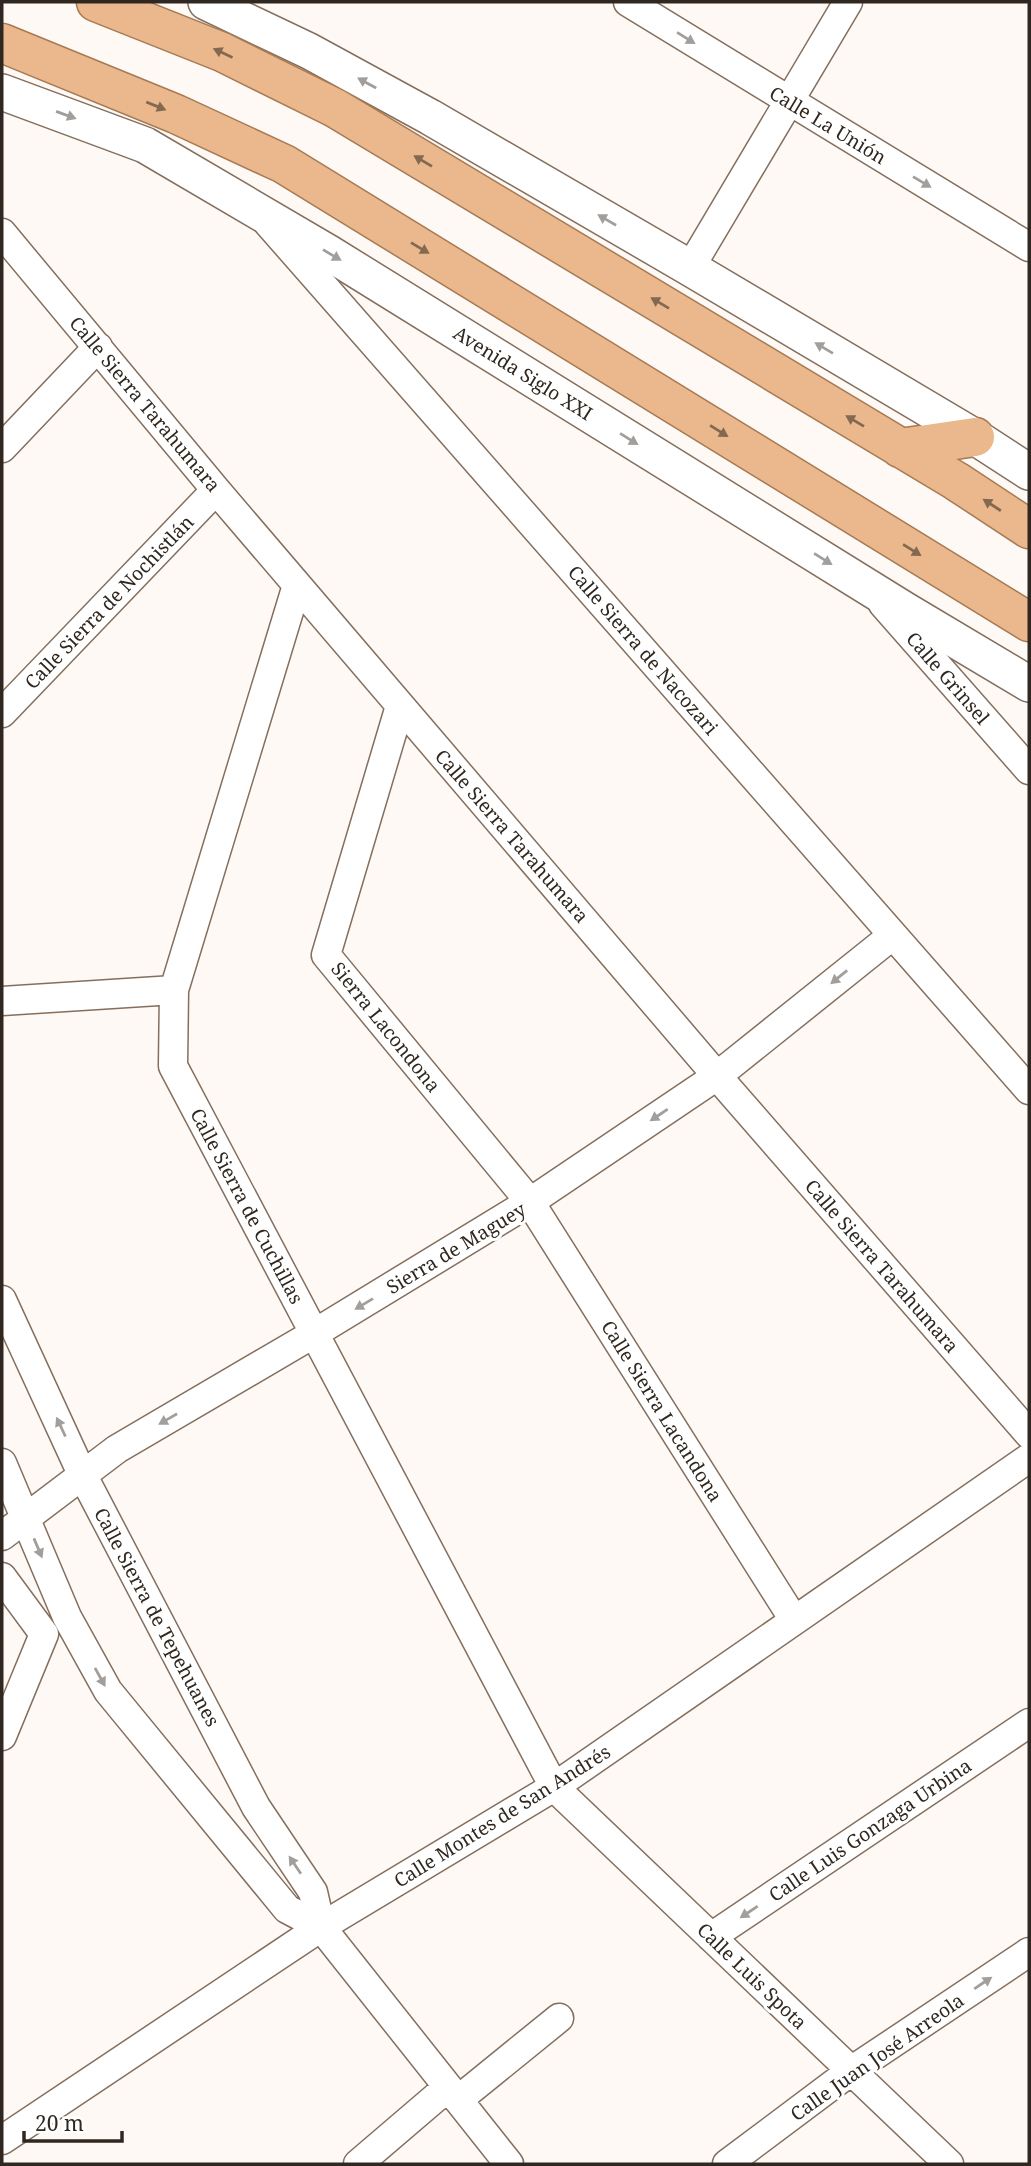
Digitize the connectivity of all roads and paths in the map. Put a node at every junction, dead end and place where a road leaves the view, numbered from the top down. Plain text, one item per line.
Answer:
1 (96, 2) edge
2 (206, 2) edge
3 (628, 2) edge
4 (848, 2) edge
5 (145, 11) edge
6 (2, 43) edge
7 (2, 92) edge
8 (788, 101) junction
9 (257, 211) junction
10 (2, 233) edge
11 (1029, 247) edge
12 (690, 268) junction
13 (98, 347) junction
14 (975, 438) junction
15 (2, 448) edge
16 (901, 448) junction
17 (1029, 472) edge
18 (216, 490) junction
19 (1029, 528) edge
20 (297, 585) junction
21 (867, 586) junction
22 (1029, 622) edge
23 (1029, 684) edge
24 (400, 706) junction
25 (2, 713) edge
26 (1029, 770) edge
27 (892, 934) junction
28 (174, 990) junction
29 (2, 1001) edge
30 (717, 1076) junction
31 (1029, 1090) edge
32 (530, 1202) junction
33 (2, 1300) edge
34 (315, 1333) junction
35 (1029, 1434) edge
36 (1029, 1458) edge
37 (2, 1462) edge
38 (82, 1474) junction
39 (24, 1517) junction
40 (2, 1536) edge
41 (2, 1577) edge
42 (67, 1618) junction
43 (794, 1620) junction
44 (44, 1634) junction
45 (1029, 1723) edge
46 (2, 1736) edge
47 (554, 1787) junction
48 (321, 1927) junction
49 (711, 1937) junction
50 (1029, 1952) edge
51 (559, 2018) dead end
52 (851, 2071) junction
53 (453, 2094) junction
54 (2, 2140) edge
55 (358, 2164) edge
56 (509, 2164) edge
57 (727, 2164) edge
58 (949, 2164) edge

1 - 5 highway
12 -> 2 street
3 -> 8 street, Calle La Unión
4 - 8 street
16 -> 5 highway
6 -> 22 highway
7 -> 9 street, Avenida Siglo XXI
8 -> 11 street, Calle La Unión
8 - 12 street
9 -> 21 street, Avenida Siglo XXI
9 - 27 street, Calle Sierra de Nacozari
10 - 13 street, Calle Sierra Tarahumara
14 -> 12 street
13 - 15 street
13 - 18 street, Calle Sierra Tarahumara
14 - 16 highway
14 - 17 street
19 -> 16 highway
18 - 20 street, Calle Sierra Tarahumara
18 - 25 street, Calle Sierra de Nochistlán
20 - 24 street, Calle Sierra Tarahumara
20 - 28 street, Calle Sierra de Cuchillas
21 - 23 street, Avenida Siglo XXI
21 - 26 street, Calle Grinsel
24 - 30 street, Calle Sierra Tarahumara
24 - 32 street, Sierra Lacondona
27 -> 30 street, Sierra de Maguey
27 - 31 street, Calle Sierra de Nacozari
28 - 29 street
28 - 34 street, Calle Sierra de Cuchillas
30 -> 32 street, Sierra de Maguey
30 - 35 street, Calle Sierra Tarahumara
32 -> 34 street, Sierra de Maguey
32 - 43 street, Calle Sierra Lacandona
38 -> 33 street, Calle Sierra de Tepehuanes
34 -> 38 street, Sierra de Maguey
34 - 47 street, Calle Sierra de Cuchillas
36 - 43 street, Calle Montes de San Andrés
37 - 39 street, Calle Sierra de Tepehuanes
38 - 39 street, Sierra de Maguey
48 -> 38 street, Calle Sierra de Tepehuanes
39 - 40 street, Sierra de Maguey
39 -> 42 street, Calle Sierra de Tepehuanes
41 - 44 street
42 - 44 street
42 -> 48 street, Calle Sierra de Tepehuanes
43 - 47 street, Calle Montes de San Andrés
44 - 46 street
45 -> 49 street, Calle Luis Gonzaga Urbina
47 - 48 street, Calle Montes de San Andrés
47 - 49 street, Calle Luis Spota
48 - 53 street, Calle Sierra de Tepehuanes
48 - 54 street, Calle Montes de San Andrés
49 - 52 street, Calle Luis Spota
52 -> 50 street, Calle Juan José Arreola
51 - 53 street
52 - 57 street, Calle Juan José Arreola
52 - 58 street, Calle Luis Spota
53 - 55 street
53 - 56 street, Calle Sierra de Tepehuanes

